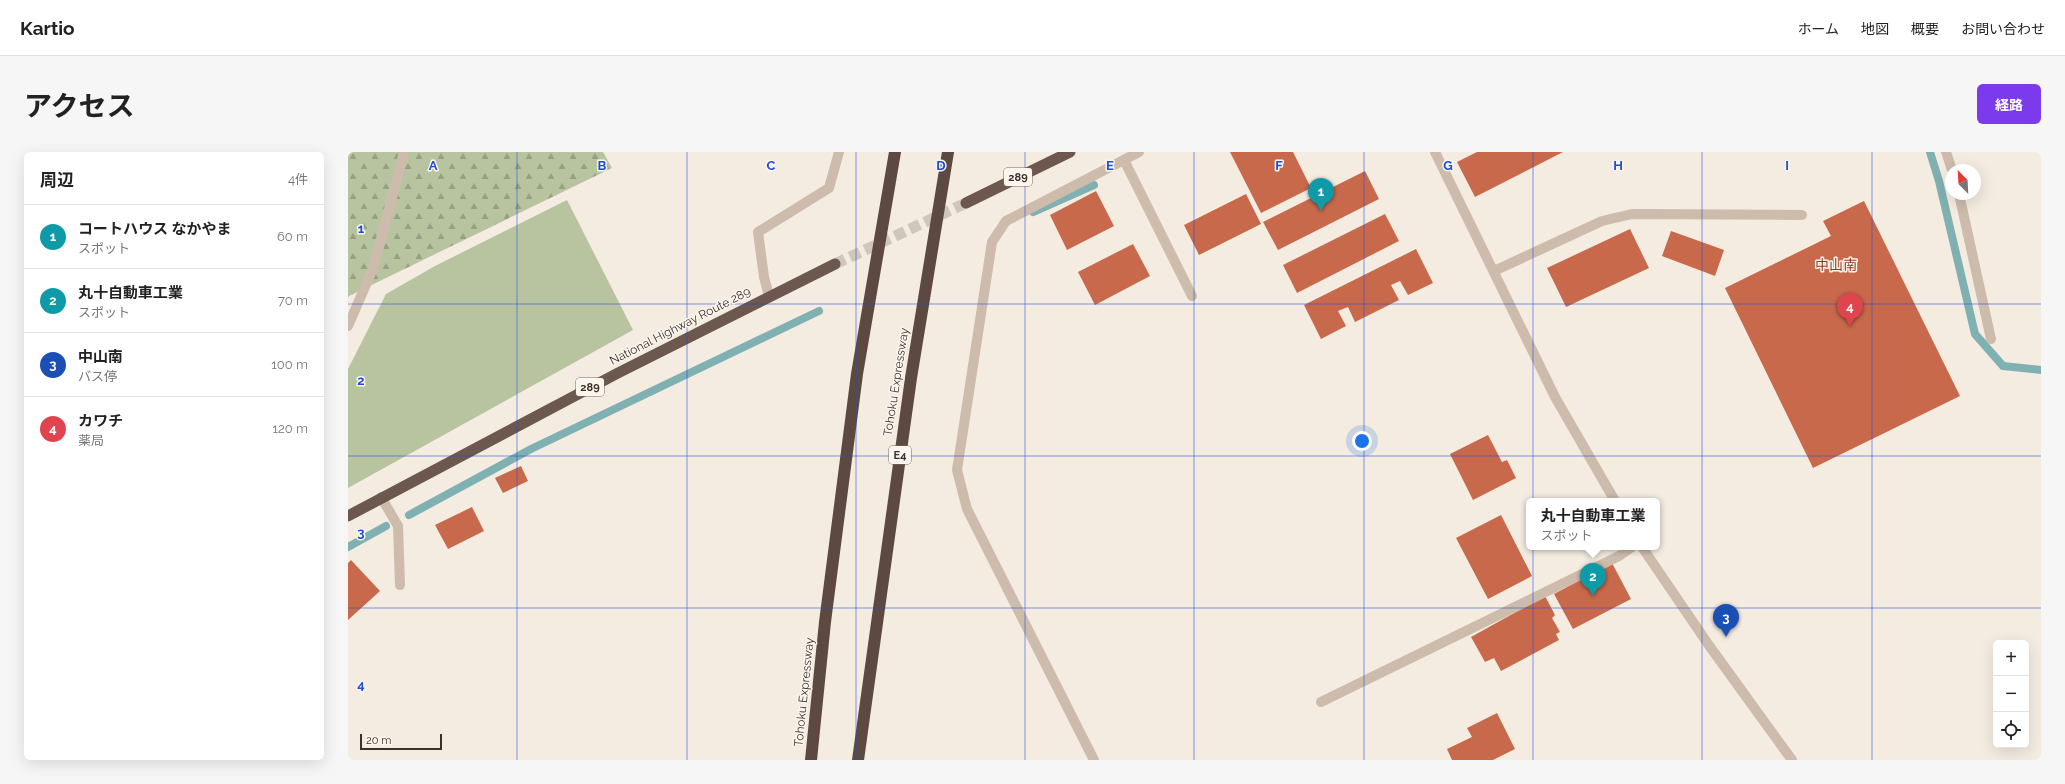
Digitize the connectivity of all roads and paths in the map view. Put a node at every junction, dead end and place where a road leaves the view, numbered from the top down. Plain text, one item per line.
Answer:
1 (404, 152) edge
2 (839, 152) edge
3 (895, 152) edge
4 (948, 152) edge
5 (1070, 152) edge
6 (1139, 152) edge
7 (1435, 152) edge
8 (1946, 152) edge
9 (1124, 160) junction
10 (1950, 164) edge
11 (1960, 200) edge
12 (966, 203) tunnel mouth
13 (1802, 215) dead end
14 (835, 264) tunnel mouth
15 (1494, 271) junction
16 (769, 296) junction
17 (1192, 296) dead end
18 (348, 326) edge
19 (1991, 339) dead end
20 (381, 497) junction
21 (1613, 498) edge
22 (348, 516) edge
23 (1628, 550) edge
24 (1644, 550) edge
25 (400, 586) dead end
26 (1321, 702) dead end
27 (811, 760) edge
28 (858, 760) edge
29 (1094, 760) edge
30 (1792, 760) edge

1 - 18 street
2 - 16 street
3 - 27 highway, Tohoku Expressway
4 - 28 highway, Tohoku Expressway / E4
5 - 12 highway, 289
6 - 9 street
7 - 15 street
8 - 10 street
9 - 17 street
9 - 29 street
11 - 19 street
13 - 15 street
14 - 16 highway, National Highway Route 289 / 289
15 - 21 street
16 - 20 highway, National Highway Route 289 / 289
20 - 22 highway, National Highway Route 289 / 289
20 - 25 street
23 - 26 street
24 - 30 street

